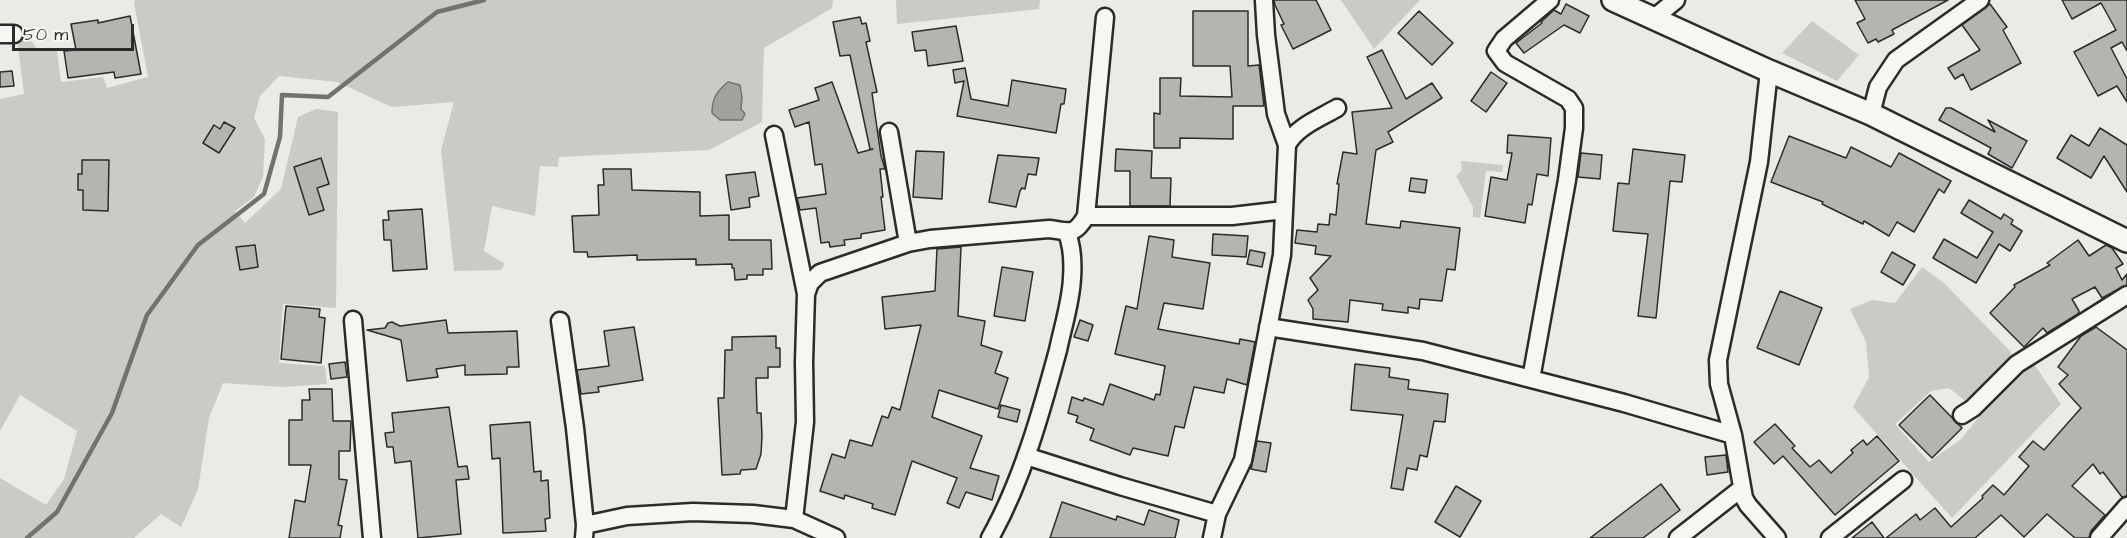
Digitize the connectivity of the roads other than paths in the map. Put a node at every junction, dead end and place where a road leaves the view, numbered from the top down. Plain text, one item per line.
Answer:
1 (1550, 0) edge
2 (1613, 0) edge
3 (1676, 0) edge
4 (1980, 0) edge
5 (1264, 1) edge
6 (1106, 17) dead end
7 (1654, 18) junction
8 (1769, 71) junction
9 (1337, 108) dead end
10 (1871, 114) junction
11 (889, 132) dead end
12 (774, 135) dead end
13 (1287, 145) junction
14 (1284, 210) junction
15 (1086, 216) junction
16 (1067, 233) junction
17 (2127, 241) edge
18 (908, 243) junction
19 (806, 294) junction
20 (2127, 295) edge
21 (353, 320) dead end
22 (560, 321) dead end
23 (1268, 327) junction
24 (1531, 379) junction
25 (1962, 415) dead end
26 (1733, 435) junction
27 (1026, 456) junction
28 (1903, 480) dead end
29 (1742, 488) junction
30 (2127, 506) edge
31 (1217, 514) junction
32 (794, 519) junction
33 (584, 532) edge
34 (372, 538) edge
35 (836, 538) edge
36 (990, 538) edge
37 (1212, 538) edge
38 (1678, 538) edge
39 (1778, 538) edge
40 (1830, 538) edge
41 (2099, 538) edge

1 - 24 street
2 - 7 street
3 - 7 street
4 - 10 street
5 - 13 street
6 - 15 street
7 - 8 street
8 - 10 street
8 - 26 street
9 - 13 street
10 - 17 street
11 - 18 street
12 - 19 street
13 - 14 street
14 - 15 street
14 - 23 street
15 - 16 street
16 - 18 street
16 - 27 street
18 - 19 street
19 - 32 street
20 - 25 street
21 - 34 street
22 - 33 street
23 - 24 street
23 - 31 street
24 - 26 street
26 - 29 street
27 - 31 street
27 - 36 street
28 - 40 street
29 - 38 street
29 - 39 street
30 - 41 street
31 - 37 street
32 - 33 street
32 - 35 street

